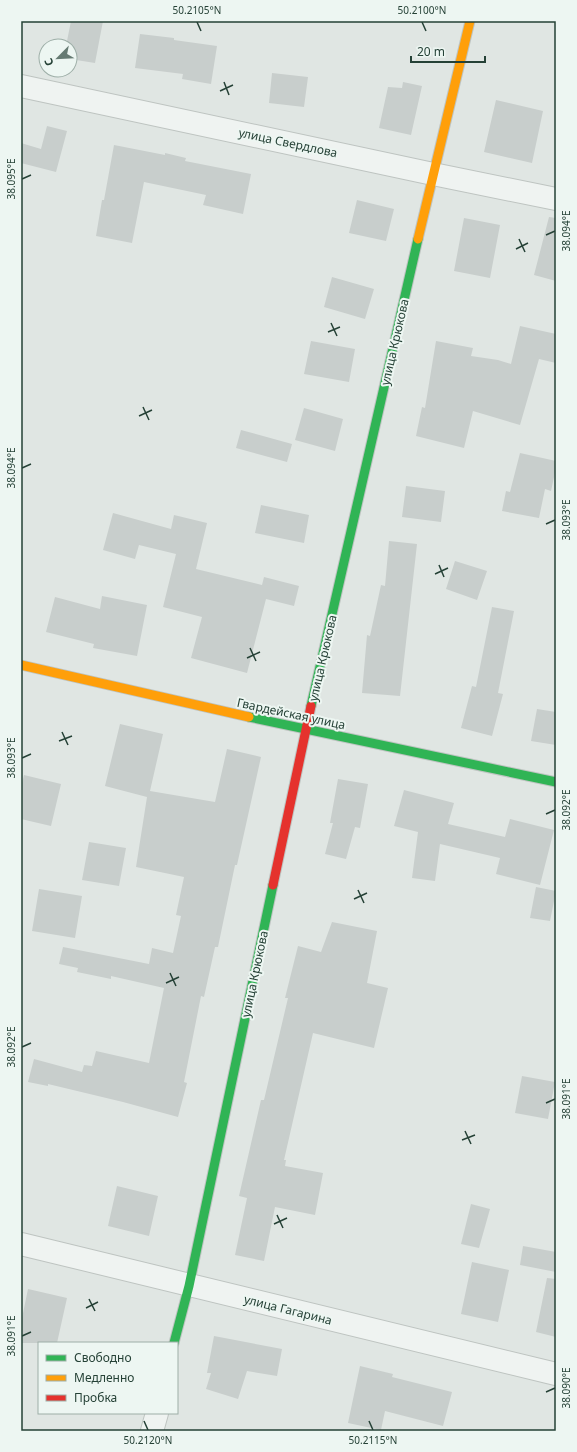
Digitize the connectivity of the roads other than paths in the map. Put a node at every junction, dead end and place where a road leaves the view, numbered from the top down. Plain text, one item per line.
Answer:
1 (470, 21) edge
2 (21, 86) edge
3 (434, 174) junction
4 (556, 199) edge
5 (21, 665) edge
6 (306, 730) junction
7 (556, 782) edge
8 (21, 1244) edge
9 (189, 1286) junction
10 (174, 1342) edge
11 (556, 1374) edge
12 (157, 1414) edge
13 (152, 1431) edge

1 - 3 street, улица Крюкова
2 - 3 street, улица Свердлова
3 - 4 street, улица Свердлова
3 - 6 street, улица Крюкова
5 - 6 street, Гвардейская улица
6 - 7 street, Гвардейская улица
6 - 9 street, улица Крюкова
8 - 9 street, улица Гагарина
9 - 10 street, улица Крюкова
9 - 11 street, улица Гагарина
12 - 13 street

